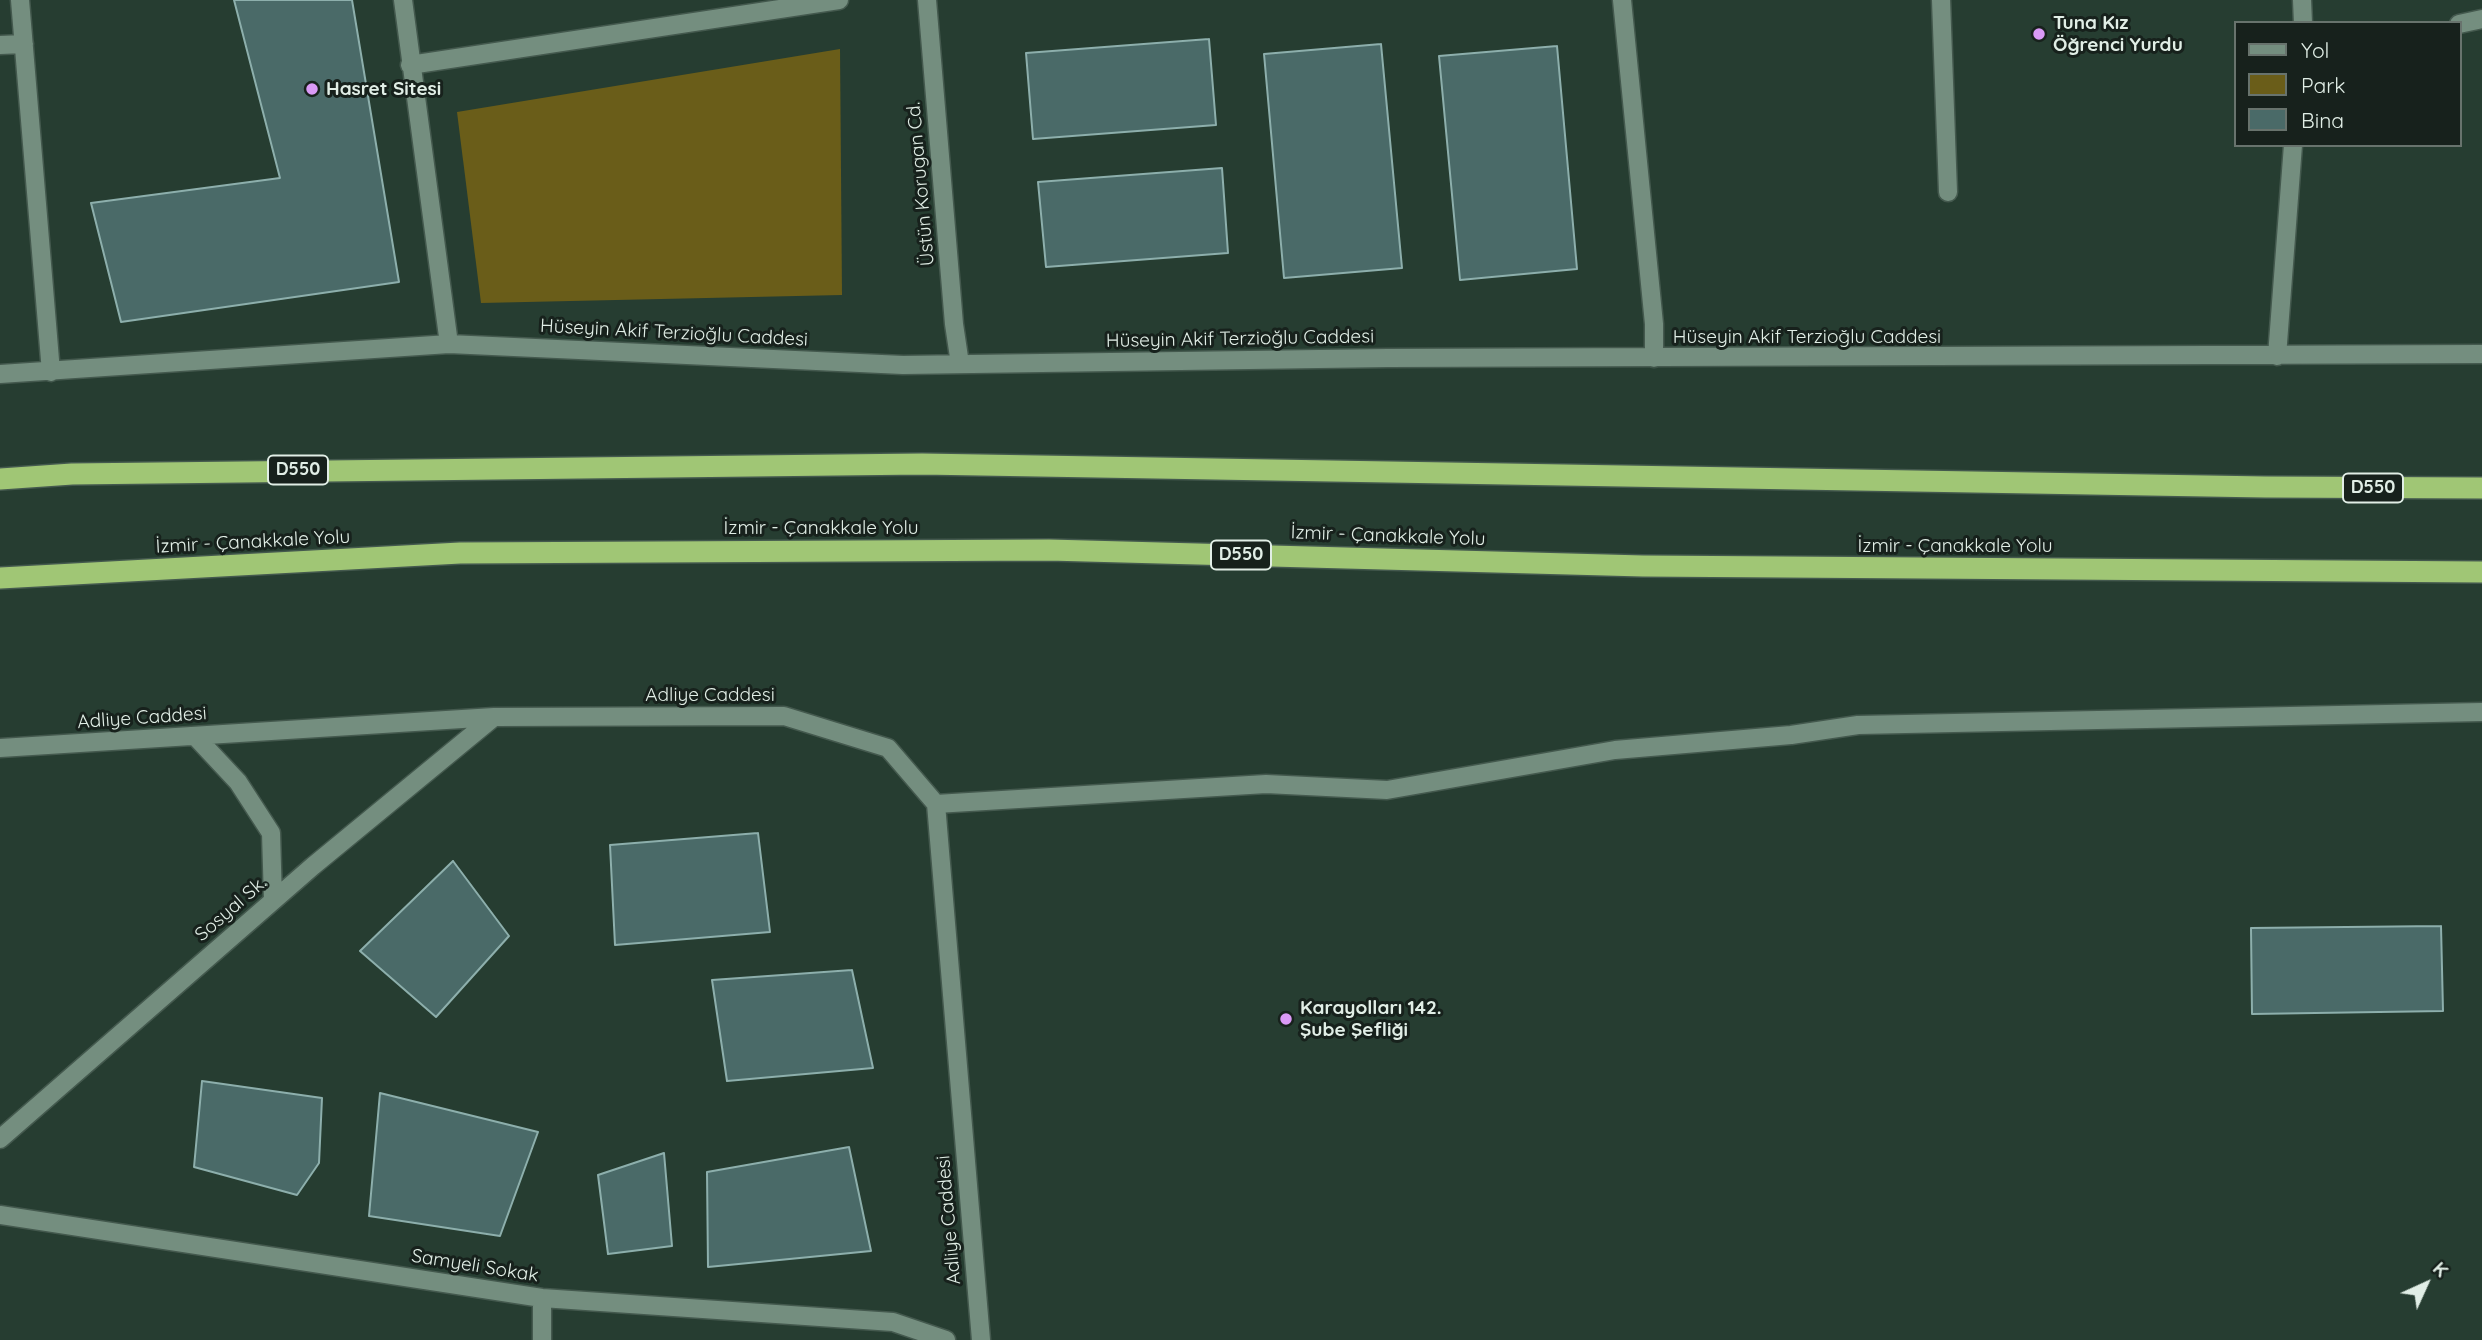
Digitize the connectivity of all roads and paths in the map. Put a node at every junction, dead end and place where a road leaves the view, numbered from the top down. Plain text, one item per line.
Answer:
1 (20, 0) edge
2 (403, 0) edge
3 (839, 0) edge
4 (927, 0) edge
5 (1622, 0) edge
6 (1941, 0) edge
7 (2302, 0) edge
8 (2482, 19) edge
9 (2303, 21) edge
10 (2461, 24) edge
11 (24, 44) junction
12 (0, 46) edge
13 (410, 65) junction
14 (2292, 147) edge
15 (1948, 192) dead end
16 (449, 344) junction
17 (2482, 354) edge
18 (2277, 356) junction
19 (1654, 358) junction
20 (960, 364) junction
21 (51, 372) junction
22 (0, 374) edge
23 (0, 479) edge
24 (2482, 488) edge
25 (2482, 572) edge
26 (0, 578) edge
27 (2482, 712) edge
28 (494, 717) junction
29 (195, 736) junction
30 (0, 748) edge
31 (936, 804) junction
32 (273, 900) junction
33 (0, 1139) edge
34 (0, 1215) edge
35 (542, 1298) junction
36 (542, 1340) edge
37 (946, 1340) edge
38 (981, 1340) edge

1 - 11 street
2 - 13 street
3 - 13 street
4 - 20 street, Üstün Korugan Cd.
5 - 19 street
6 - 15 street
7 - 9 street
8 - 10 street
11 - 12 street
11 - 21 street
13 - 16 street
14 - 18 street
16 - 20 street, Hüseyin Akif Terzioğlu Caddesi
16 - 21 street, Hüseyin Akif Terzioğlu Caddesi
17 - 18 street, Hüseyin Akif Terzioğlu Caddesi
18 - 19 street, Hüseyin Akif Terzioğlu Caddesi
19 - 20 street, Hüseyin Akif Terzioğlu Caddesi
21 - 22 street, Hüseyin Akif Terzioğlu Caddesi
23 - 24 highway, D550
25 - 26 highway, İzmir - Çanakkale Yolu / D550
27 - 31 street
28 - 29 street, Adliye Caddesi
28 - 31 street, Adliye Caddesi
28 - 32 street, Sosyal Sk.
29 - 30 street, Adliye Caddesi
29 - 32 street
31 - 38 street, Adliye Caddesi
32 - 33 street, Sosyal Sk.
34 - 35 street, Samyeli Sokak
35 - 36 street
35 - 37 street, Samyeli Sokak

